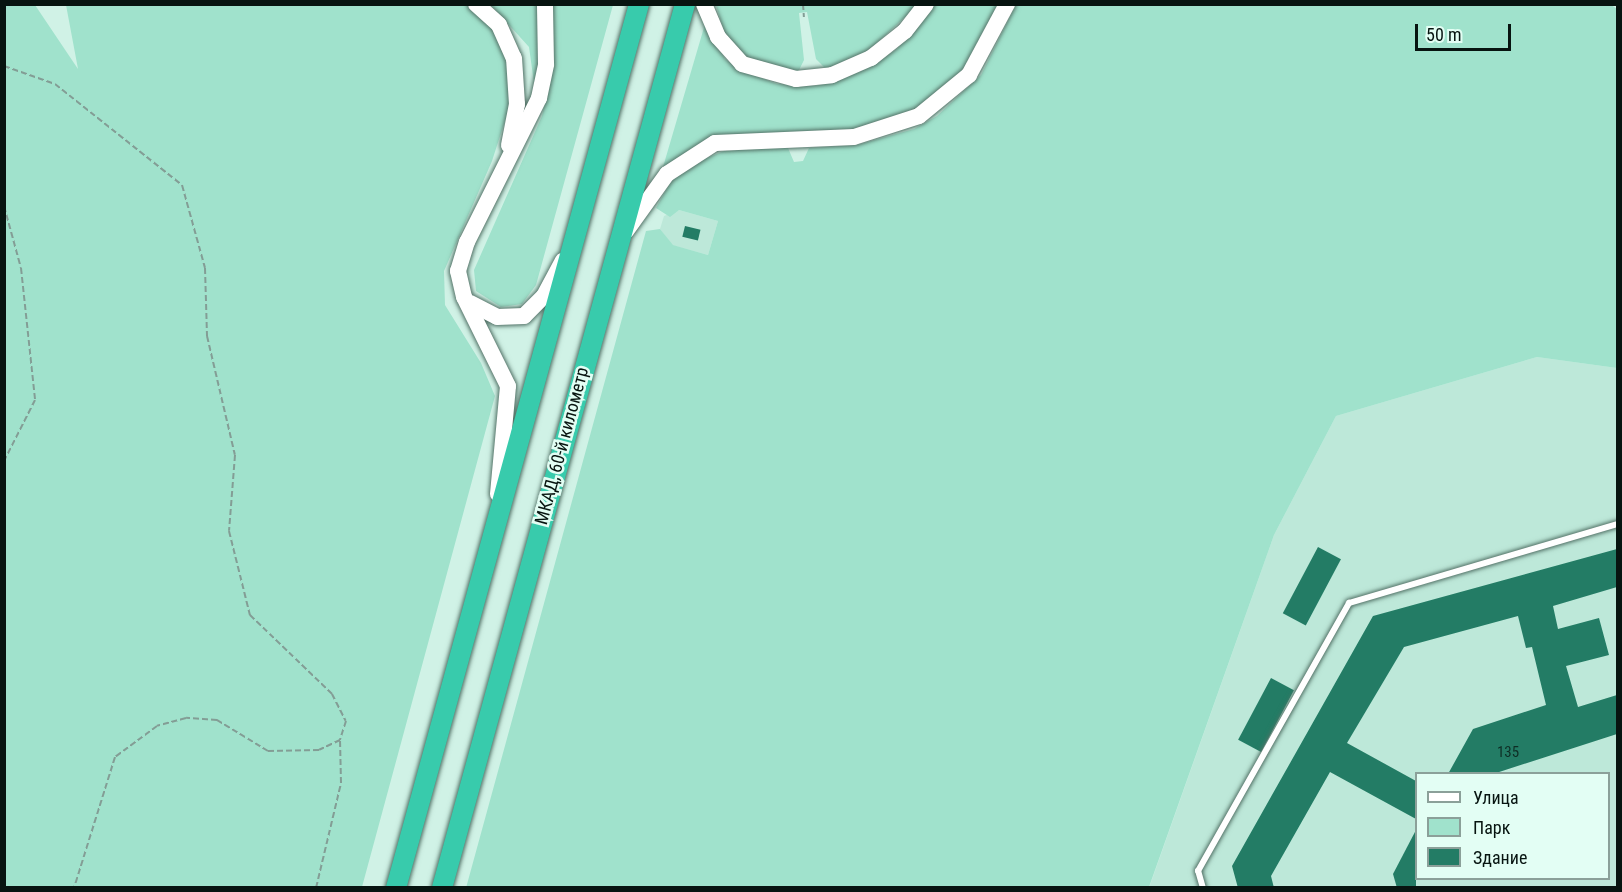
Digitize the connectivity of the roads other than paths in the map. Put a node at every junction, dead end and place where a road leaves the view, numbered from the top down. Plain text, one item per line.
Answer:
1 (476, 4) edge
2 (545, 4) edge
3 (639, 4) edge
4 (685, 4) edge
5 (704, 4) edge
6 (926, 4) edge
7 (1007, 4) edge
8 (502, 170) junction
9 (617, 244) junction
10 (573, 245) junction
11 (464, 297) junction
12 (1617, 524) edge
13 (493, 535) junction
14 (396, 888) edge
15 (442, 888) edge
16 (1203, 888) edge

1 - 8 main road
2 - 8 main road
3 - 10 highway
4 - 9 highway, МКАД, 60-й километр
5 - 6 main road
7 - 9 main road
8 - 11 main road
9 - 15 highway, МКАД, 60-й километр
10 - 11 main road
10 - 13 highway
11 - 13 main road
12 - 16 lane
13 - 14 highway

